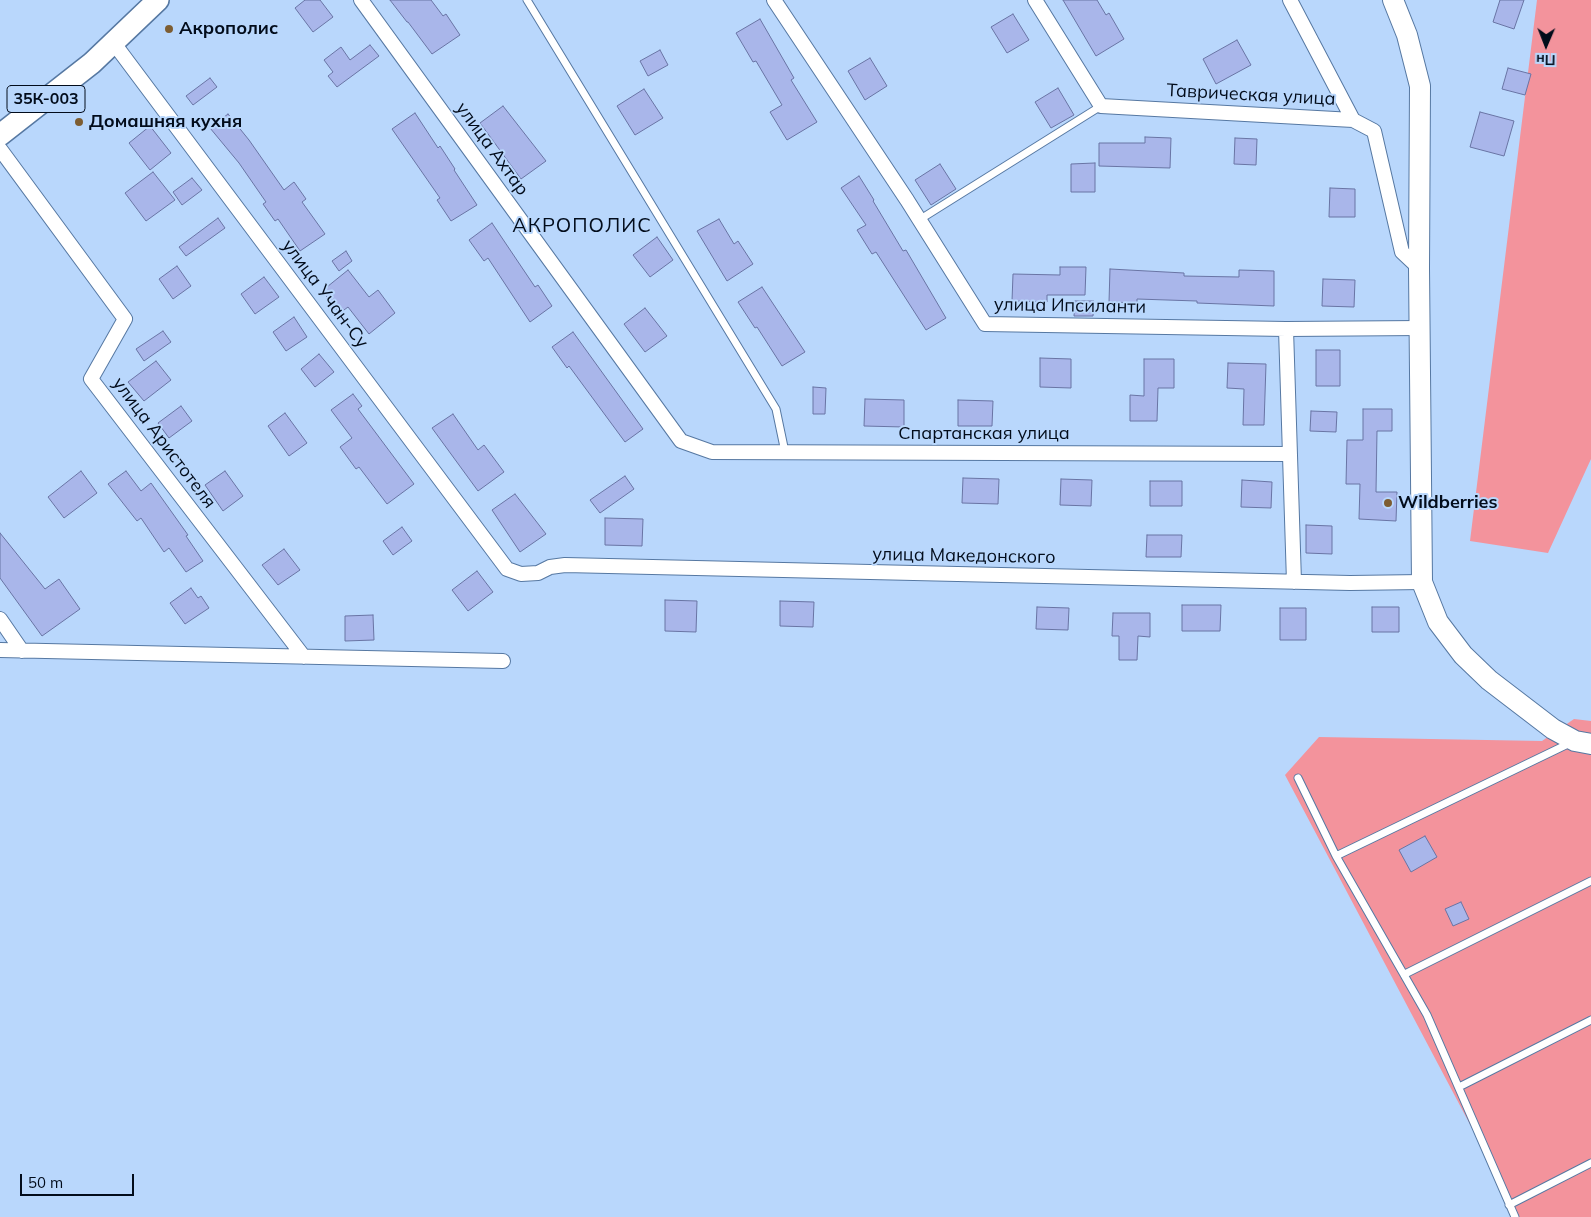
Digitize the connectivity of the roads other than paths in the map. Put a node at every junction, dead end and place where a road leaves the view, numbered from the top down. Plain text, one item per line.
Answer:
1 (158, 0) edge
2 (361, 0) edge
3 (527, 0) edge
4 (774, 0) edge
5 (1035, 0) edge
6 (1290, 0) edge
7 (1393, 0) edge
8 (113, 42) junction
9 (1101, 106) junction
10 (1353, 120) junction
11 (0, 135) edge
12 (0, 149) edge
13 (919, 220) junction
14 (1419, 268) junction
15 (1421, 328) junction
16 (1286, 329) junction
17 (681, 441) joint
18 (785, 452) junction
19 (1290, 454) junction
20 (507, 569) joint
21 (1294, 582) junction
22 (1422, 582) junction
23 (0, 619) edge
24 (0, 650) edge
25 (22, 651) junction
26 (304, 657) junction
27 (503, 661) dead end
28 (1583, 743) edge
29 (1298, 778) dead end
30 (1336, 856) junction
31 (1591, 881) edge
32 (1405, 974) junction
33 (1591, 1020) edge
34 (1459, 1087) junction
35 (1591, 1163) edge
36 (1509, 1205) junction
37 (1514, 1217) edge

1 - 8 main road, 35К-003
2 - 17 street, улица Ахтар
3 - 18 lane
4 - 13 street, улица Ипсиланти
5 - 9 street
6 - 10 street
7 - 14 main road
8 - 11 main road, 35К-003
8 - 20 street, улица Учан-Су
9 - 10 street, Таврическая улица
9 - 13 lane
10 - 14 street, Таврическая улица
12 - 26 street, улица Аристотеля
13 - 16 street, улица Ипсиланти
14 - 15 main road
15 - 16 street, улица Ипсиланти
15 - 22 main road
16 - 19 street
17 - 18 street, Спартанская улица
18 - 19 street, Спартанская улица
19 - 21 street
20 - 21 street, улица Македонского
21 - 22 street, улица Македонского
22 - 28 main road
23 - 25 street
24 - 25 street
25 - 26 street
26 - 27 street
28 - 30 lane
29 - 30 lane
30 - 32 lane
31 - 32 lane
32 - 34 lane
33 - 34 lane
34 - 36 lane
35 - 36 lane
36 - 37 lane

